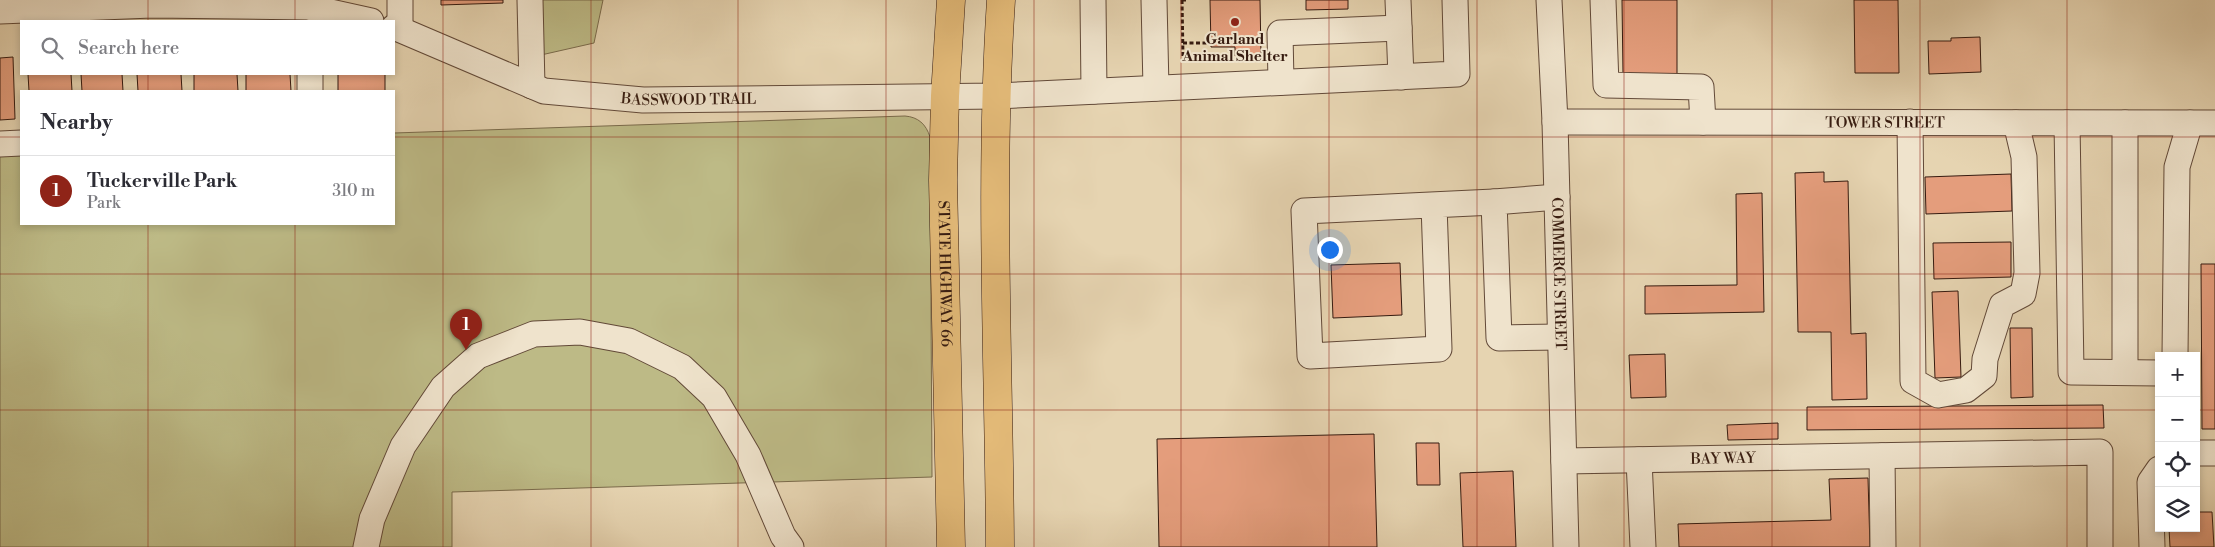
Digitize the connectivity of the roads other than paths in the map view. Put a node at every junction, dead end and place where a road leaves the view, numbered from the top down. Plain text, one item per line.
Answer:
1 (400, 0) edge
2 (530, 0) edge
3 (951, 0) edge
4 (1001, 0) edge
5 (1093, 0) edge
6 (1154, 0) edge
7 (1398, 0) edge
8 (1455, 0) edge
9 (1549, 0) edge
10 (1603, 0) edge
11 (152, 3) edge
12 (274, 3) edge
13 (8, 7) edge
14 (309, 14) edge
15 (362, 20) edge
16 (397, 27) edge
17 (1399, 28) junction
18 (310, 75) edge
19 (1401, 76) junction
20 (1281, 82) junction
21 (532, 86) junction
22 (1156, 88) junction
23 (310, 90) edge
24 (1094, 91) junction
25 (945, 96) junction
26 (997, 96) junction
27 (1555, 122) junction
28 (1703, 122) junction
29 (1910, 122) junction
30 (2016, 123) junction
31 (2067, 123) junction
32 (2125, 123) junction
33 (2190, 123) junction
34 (2215, 123) edge
35 (20, 143) edge
36 (0, 144) edge
37 (1557, 198) junction
38 (1494, 202) junction
39 (1434, 205) junction
40 (1560, 336) junction
41 (2175, 352) edge
42 (2124, 372) junction
43 (2155, 373) edge
44 (2200, 453) edge
45 (2215, 453) edge
46 (1882, 456) junction
47 (1639, 460) junction
48 (1564, 461) junction
49 (2155, 475) edge
50 (366, 547) edge
51 (791, 547) edge
52 (951, 547) edge
53 (1000, 547) edge
54 (1566, 547) edge
55 (1644, 547) edge
56 (1883, 547) edge
57 (2100, 547) edge
58 (2152, 547) edge

1 - 16 street
2 - 21 street
3 - 25 main road, STATE HIGHWAY 66
4 - 26 main road
5 - 24 street
6 - 22 street
7 - 17 street
8 - 19 street, BASSWOOD TRAIL
9 - 27 street, COMMERCE STREET
10 - 28 street
11 - 12 street
11 - 13 street
12 - 14 street
14 - 15 street
16 - 21 street, BASSWOOD TRAIL
17 - 19 street
17 - 20 street
18 - 23 street
19 - 20 street, BASSWOOD TRAIL
20 - 22 street, BASSWOOD TRAIL
21 - 25 street, BASSWOOD TRAIL
22 - 24 street, BASSWOOD TRAIL
24 - 26 street, BASSWOOD TRAIL
25 - 26 street, BASSWOOD TRAIL
25 - 52 main road, STATE HIGHWAY 66
26 - 53 main road
27 - 28 street, TOWER STREET
27 - 37 street, COMMERCE STREET
28 - 29 street, TOWER STREET
29 - 30 street, TOWER STREET
29 - 30 street
30 - 31 street, TOWER STREET
31 - 32 street, TOWER STREET
31 - 42 street
32 - 33 street, TOWER STREET
32 - 42 street
33 - 34 street, TOWER STREET
33 - 41 street
35 - 36 street
37 - 38 street
37 - 40 street, COMMERCE STREET
38 - 39 street
38 - 40 street
39 - 39 street
40 - 48 street, COMMERCE STREET
42 - 43 street
44 - 45 street
46 - 47 street, BAY WAY
46 - 56 street
46 - 57 street, BAY WAY
47 - 48 street, BAY WAY
47 - 55 street
48 - 54 street, COMMERCE STREET
49 - 58 street
50 - 51 street

